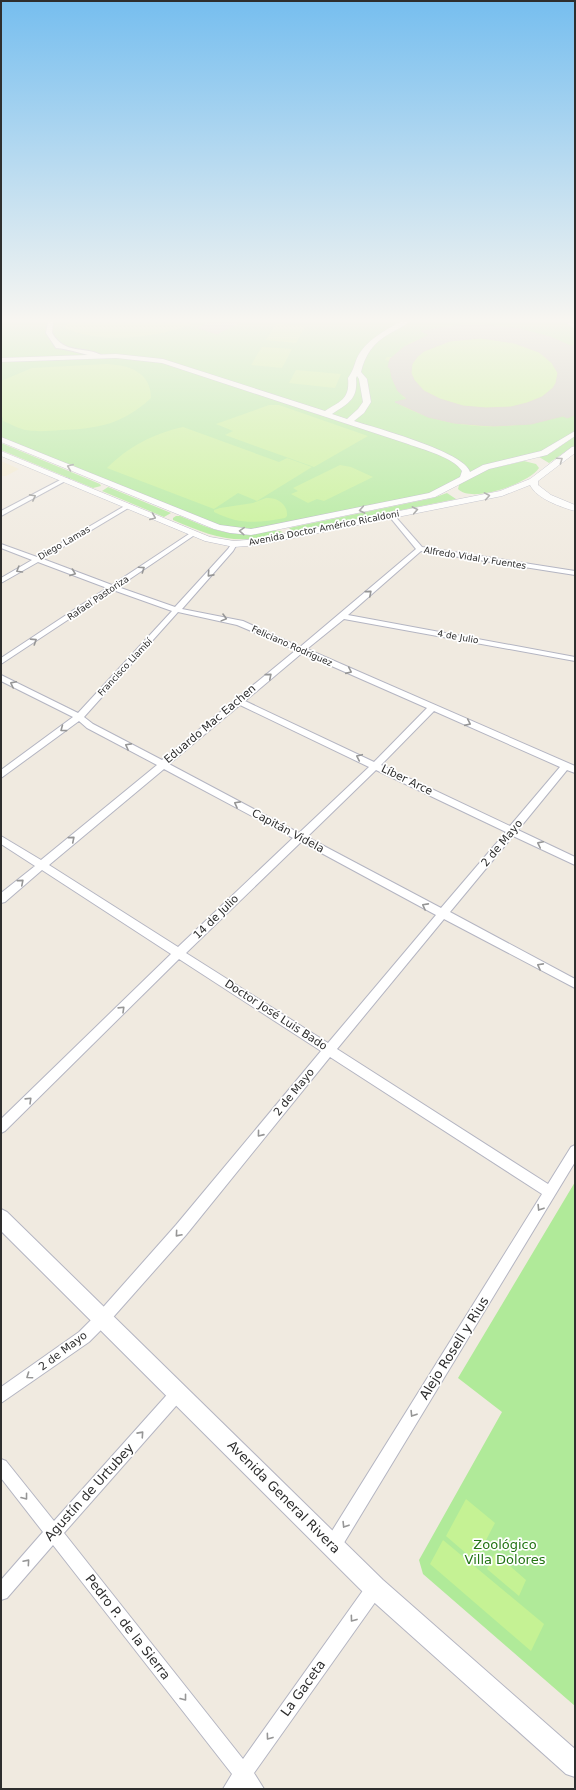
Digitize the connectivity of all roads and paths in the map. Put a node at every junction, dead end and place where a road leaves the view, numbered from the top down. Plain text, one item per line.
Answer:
1 (300, 406) edge
2 (340, 406) edge
3 (365, 406) edge
4 (326, 414) junction
5 (348, 421) junction
6 (575, 433) edge
7 (1, 439) edge
8 (575, 449) edge
9 (1, 453) edge
10 (527, 458) junction
11 (452, 459) junction
12 (497, 464) junction
13 (545, 470) junction
14 (464, 478) junction
15 (66, 480) junction
16 (534, 480) junction
17 (106, 483) junction
18 (453, 484) junction
19 (91, 490) junction
20 (502, 493) junction
21 (548, 497) junction
22 (472, 498) junction
23 (128, 506) junction
24 (575, 508) edge
25 (1, 514) edge
26 (181, 514) junction
27 (391, 515) junction
28 (167, 522) junction
29 (280, 526) junction
30 (194, 533) junction
31 (287, 536) junction
32 (234, 544) junction
33 (1, 546) edge
34 (420, 549) junction
35 (36, 560) junction
36 (575, 573) edge
37 (1, 581) edge
38 (113, 588) junction
39 (178, 611) junction
40 (342, 616) junction
41 (300, 650) junction
42 (575, 658) edge
43 (1, 662) edge
44 (1, 678) edge
45 (238, 701) junction
46 (432, 708) junction
47 (79, 718) junction
48 (162, 764) junction
49 (376, 765) junction
50 (570, 768) edge
51 (1, 775) edge
52 (513, 831) junction
53 (1, 838) edge
54 (300, 838) junction
55 (575, 861) edge
56 (42, 864) junction
57 (1, 899) edge
58 (442, 914) junction
59 (179, 953) junction
60 (575, 984) edge
61 (329, 1050) junction
62 (1, 1127) edge
63 (575, 1151) edge
64 (550, 1192) junction
65 (1, 1218) edge
66 (103, 1318) junction
67 (178, 1393) junction
68 (1, 1396) edge
69 (1, 1466) edge
70 (53, 1532) junction
71 (333, 1545) junction
72 (375, 1588) junction
73 (1, 1592) edge
74 (575, 1765) edge
75 (243, 1773) junction
76 (232, 1789) edge
77 (255, 1789) edge

1 - 4 street
2 - 4 street
3 - 5 street
4 - 5 street
5 - 11 street
6 - 10 street, Avenida Doctor Américo Ricaldoni
17 -> 7 street, Avenida Doctor Américo Ricaldoni
13 -> 8 street, Avenida Doctor Américo Ricaldoni
9 - 15 street, Avenida Doctor Américo Ricaldoni
10 - 12 street, Avenida Doctor Américo Ricaldoni
10 - 13 street
11 - 12 street
11 - 14 street
12 - 14 street, Avenida Doctor Américo Ricaldoni
13 - 16 street, Avenida Doctor Américo Ricaldoni
14 - 18 street, Avenida Doctor Américo Ricaldoni
15 - 19 street, Avenida Doctor Américo Ricaldoni
25 -> 15 street
16 - 20 street, Avenida Doctor Américo Ricaldoni
16 - 21 street
17 - 19 street
17 - 26 street, Avenida Doctor Américo Ricaldoni
18 - 22 street
18 -> 29 street, Avenida Doctor Américo Ricaldoni
19 - 23 street, Avenida Doctor Américo Ricaldoni
20 - 21 street
22 -> 20 street, Avenida Doctor Américo Ricaldoni
21 - 24 street
27 -> 22 street, Avenida Doctor Américo Ricaldoni
23 -> 28 street, Avenida Doctor Américo Ricaldoni
23 - 35 street, Diego Lamas
26 - 28 street
29 -> 26 street, Avenida Doctor Américo Ricaldoni
27 - 31 street, Avenida Doctor Américo Ricaldoni
27 - 34 street, Alfredo Vidal y Fuentes
28 - 30 street, Avenida Doctor Américo Ricaldoni
29 - 31 street
30 - 32 street, Avenida Doctor Américo Ricaldoni
38 -> 30 street, Rafael Pastoriza
31 - 32 street, Avenida Doctor Américo Ricaldoni
32 -> 39 street, Francisco Llambí
33 - 35 street, Feliciano Rodríguez
34 - 36 street, Alfredo Vidal y Fuentes
40 -> 34 street, Eduardo Mac Eachen
35 -> 37 street, Diego Lamas
35 -> 38 street, Feliciano Rodríguez
38 - 39 street, Feliciano Rodríguez
43 -> 38 street, Rafael Pastoriza
39 -> 41 street, Feliciano Rodríguez
39 - 47 street, Francisco Llambí
40 - 41 street, Eduardo Mac Eachen
40 - 42 street, 4 de Julio
45 -> 41 street, Eduardo Mac Eachen
41 -> 46 street, Feliciano Rodríguez
47 -> 44 street, Capitán Videla
45 - 48 street, Eduardo Mac Eachen
49 -> 45 street, Líber Arce
46 - 49 street, 14 de Julio
46 -> 50 street, Feliciano Rodríguez
48 -> 47 street, Capitán Videla
47 -> 51 street, Francisco Llambí
54 -> 48 street, Capitán Videla
56 -> 48 street, Eduardo Mac Eachen
49 - 52 street, Líber Arce
49 - 54 street, 14 de Julio
50 - 52 street, 2 de Mayo
55 -> 52 street, Líber Arce
52 - 58 street, 2 de Mayo
53 - 56 street, Doctor José Luis Bado
58 -> 54 street, Capitán Videla
54 - 59 street, 14 de Julio
57 -> 56 street, Eduardo Mac Eachen
56 - 59 street, Doctor José Luis Bado
60 -> 58 street, Capitán Videla
58 - 61 street, 2 de Mayo
59 - 61 street, Doctor José Luis Bado
62 -> 59 street, 14 de Julio
61 - 64 street, Doctor José Luis Bado
61 -> 66 street, 2 de Mayo
63 - 64 street, Alejo Rosell y Rius
64 -> 71 street, Alejo Rosell y Rius
65 - 66 main road, Avenida General Rivera
66 - 67 main road, Avenida General Rivera
66 -> 68 street, 2 de Mayo
70 -> 67 street, Agustín de Urtubey
67 - 71 main road, Avenida General Rivera
69 -> 70 street, Pedro P. de la Sierra
73 -> 70 street, Agustín de Urtubey
70 -> 75 street, Pedro P. de la Sierra
71 - 72 main road, Avenida General Rivera
72 - 74 main road, Avenida General Rivera
72 -> 75 street, La Gaceta
75 - 76 street, La Gaceta
75 - 77 street, Pedro P. de la Sierra

